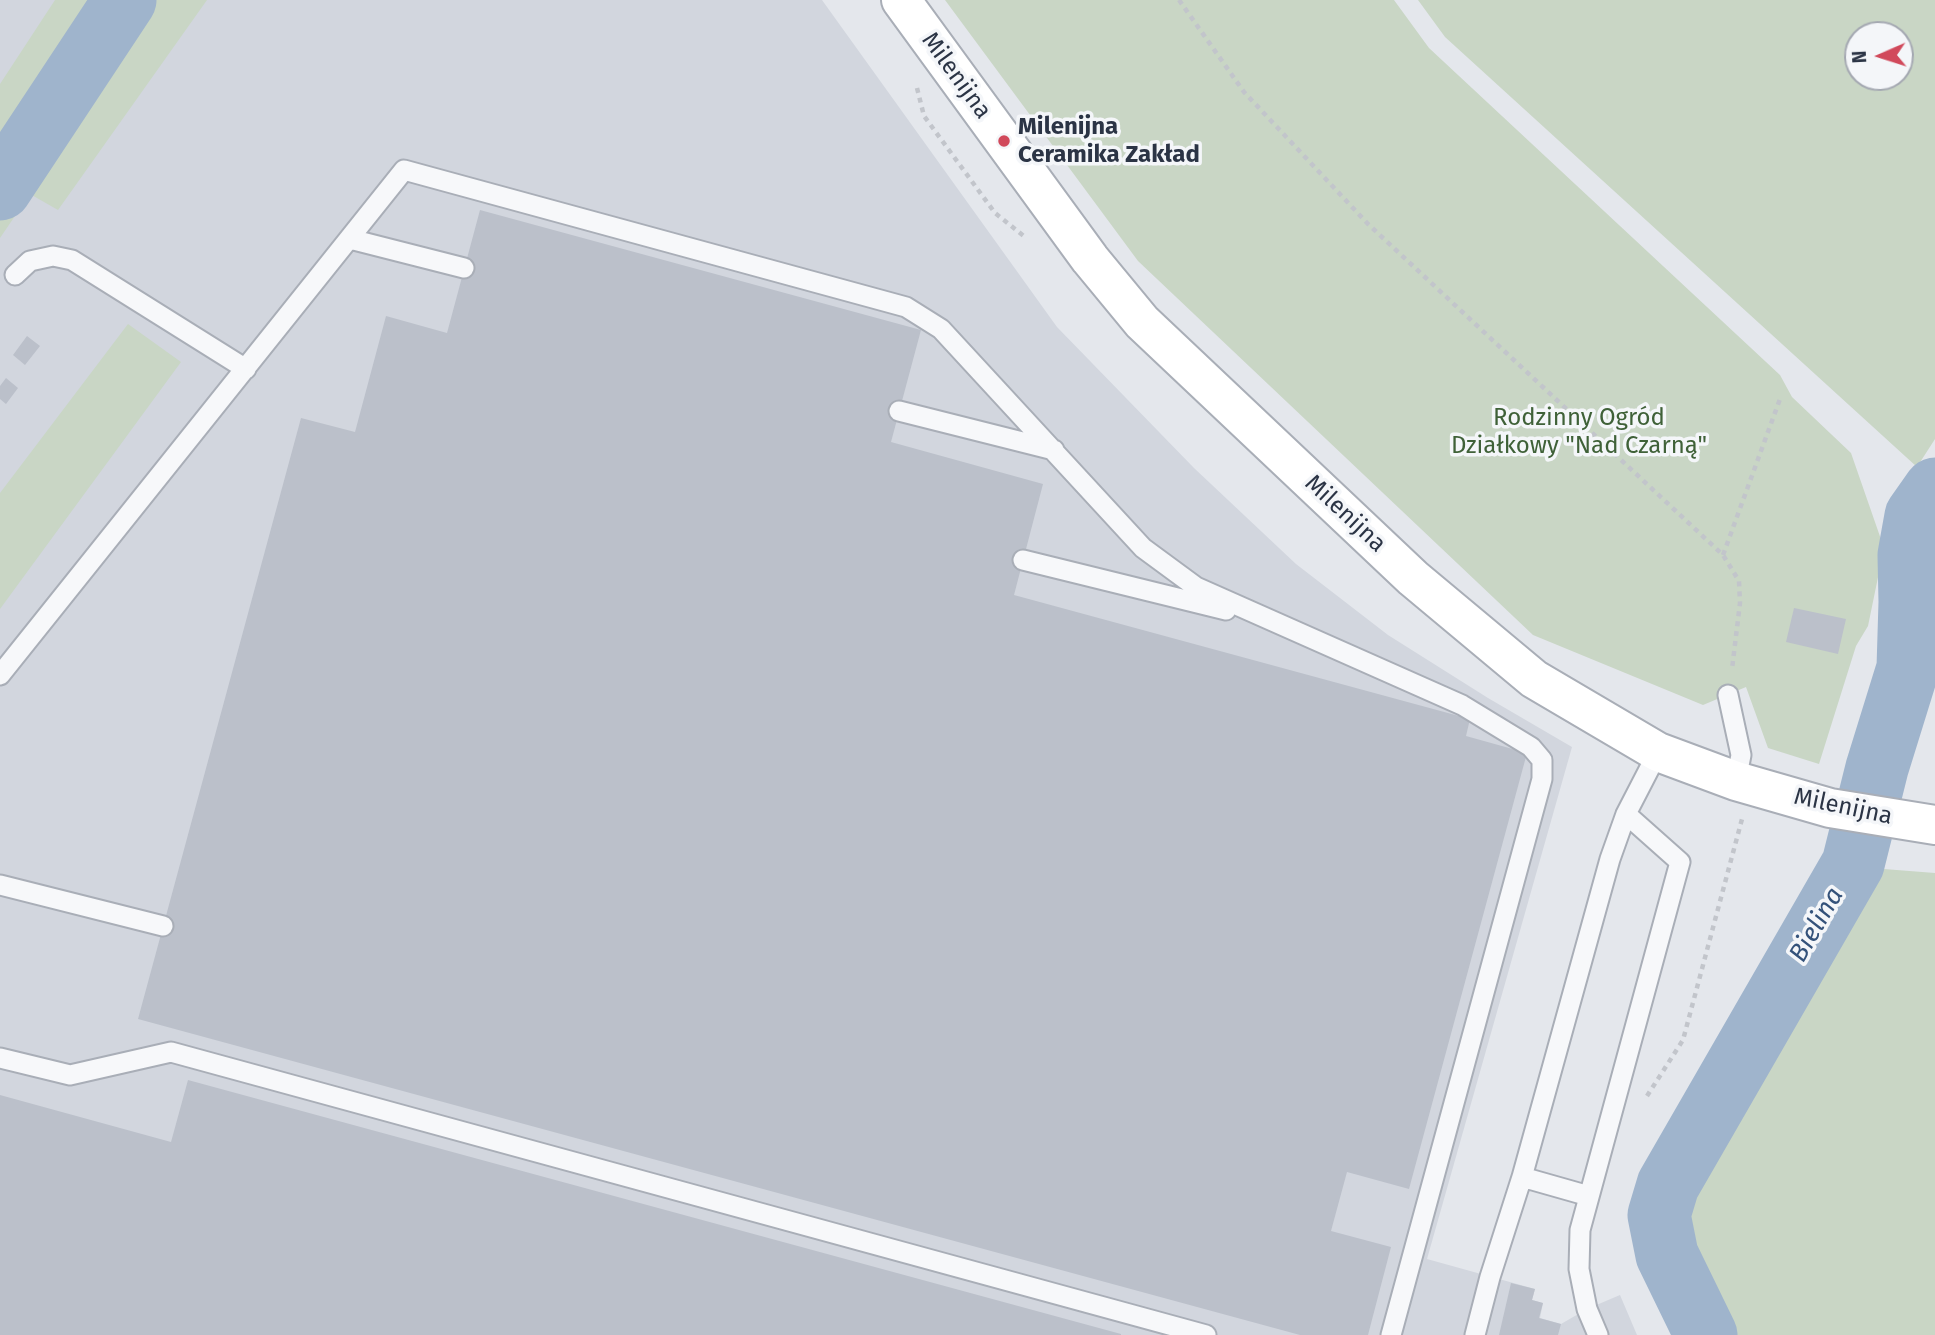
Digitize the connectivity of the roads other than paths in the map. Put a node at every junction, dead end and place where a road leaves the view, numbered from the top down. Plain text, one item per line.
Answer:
1 (901, 0) edge
2 (350, 239) junction
3 (464, 268) dead end
4 (15, 275) dead end
5 (246, 369) junction
6 (899, 411) dead end
7 (1054, 450) junction
8 (1023, 560) dead end
9 (1275, 621) junction
10 (0, 675) edge
11 (1728, 695) road end
12 (1658, 752) junction
13 (1741, 794) junction
14 (1626, 814) junction
15 (1930, 824) edge
16 (0, 885) edge
17 (163, 926) dead end
18 (0, 1058) edge
19 (1522, 1177) junction
20 (1589, 1196) junction
21 (1206, 1335) edge
22 (1391, 1335) edge
23 (1475, 1335) edge
24 (1598, 1335) edge

1 - 12 street, Milenijna
2 - 3 lane
2 - 5 lane
2 - 7 lane
4 - 5 lane
5 - 10 lane
6 - 7 lane
7 - 9 lane
8 - 9 lane
9 - 22 lane
11 - 13 lane
12 - 13 street, Milenijna
12 - 14 lane
13 - 15 street, Milenijna
14 - 19 lane
14 - 20 lane
16 - 17 lane
18 - 21 lane
19 - 20 lane
19 - 23 lane
20 - 24 lane

